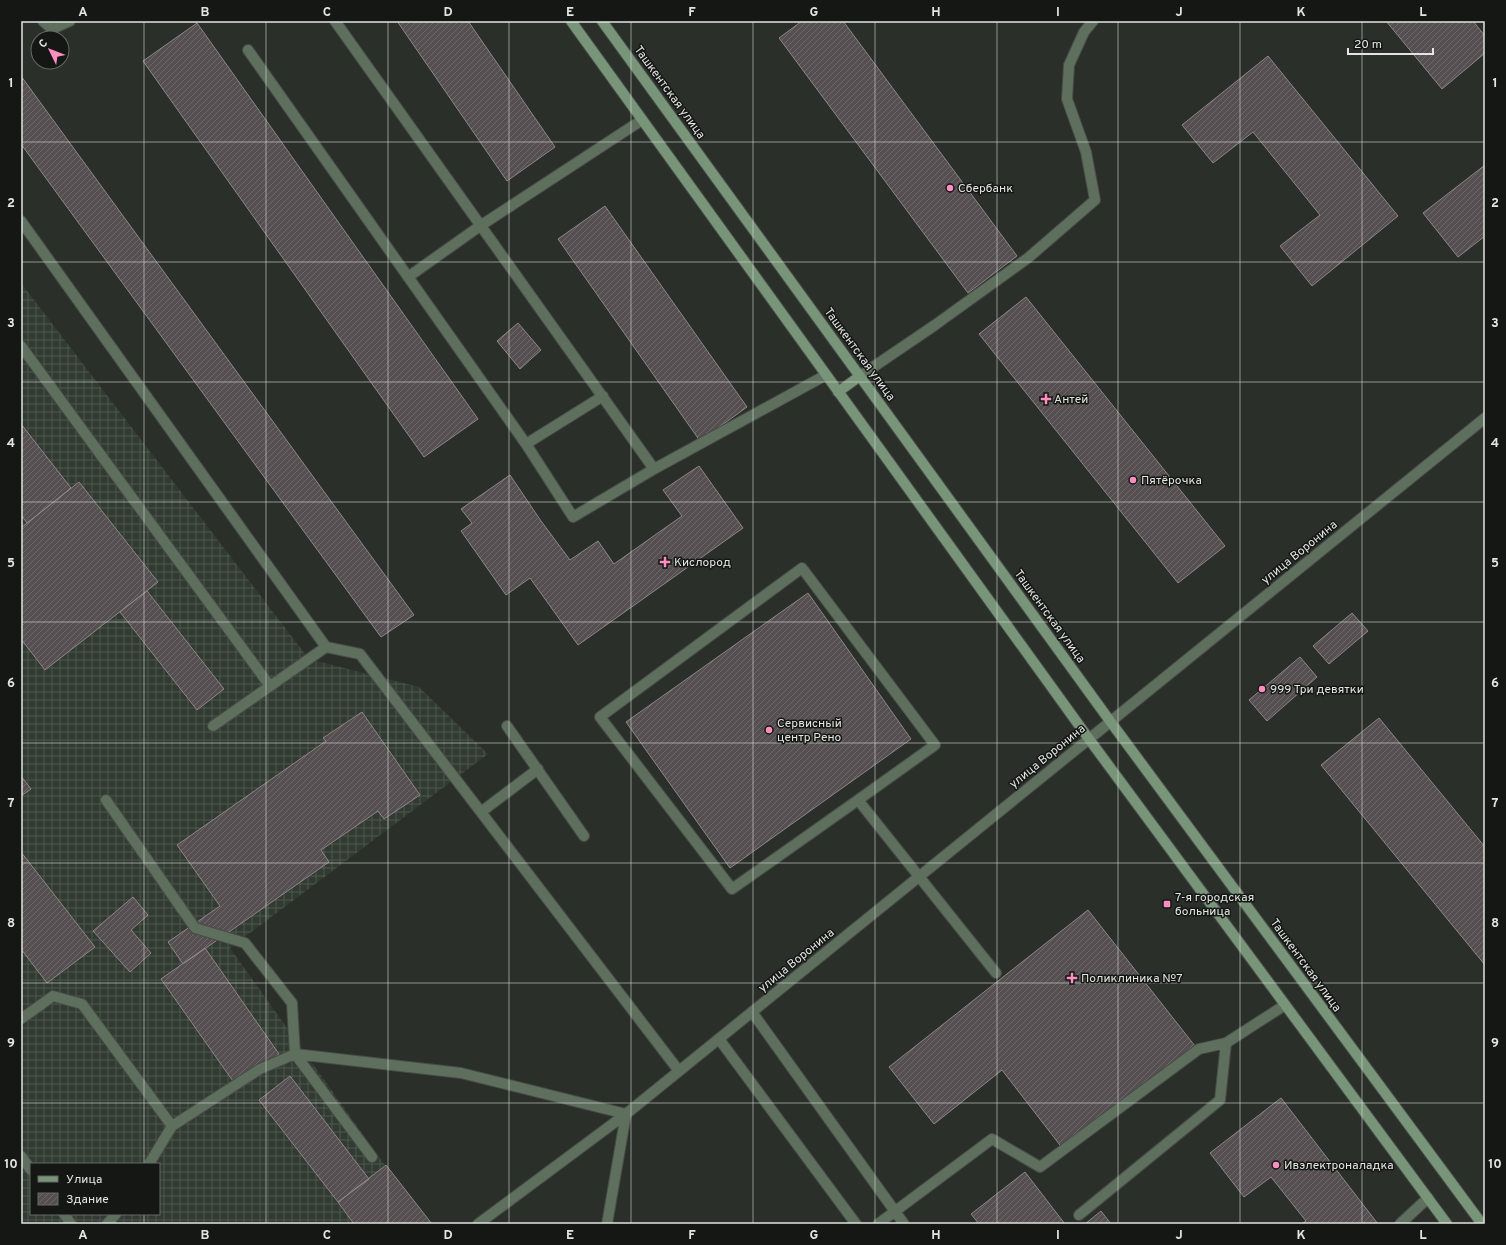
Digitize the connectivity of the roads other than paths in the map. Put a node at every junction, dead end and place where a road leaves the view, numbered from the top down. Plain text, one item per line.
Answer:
1 (44, 21) edge
2 (70, 21) edge
3 (335, 21) edge
4 (571, 21) edge
5 (602, 21) edge
6 (1093, 21) edge
7 (248, 50) dead end
8 (642, 120) junction
9 (21, 221) edge
10 (480, 226) junction
11 (408, 277) junction
12 (21, 346) edge
13 (826, 376) junction
14 (860, 376) junction
15 (838, 392) junction
16 (603, 396) junction
17 (1485, 418) edge
18 (526, 444) junction
19 (654, 469) junction
20 (326, 647) junction
21 (270, 686) junction
22 (1110, 721) junction
23 (214, 726) dead end
24 (507, 726) dead end
25 (1089, 739) junction
26 (538, 770) junction
27 (106, 800) dead end
28 (858, 800) junction
29 (481, 812) junction
30 (584, 836) dead end
31 (919, 876) junction
32 (996, 973) dead end
33 (1285, 1005) junction
34 (752, 1012) junction
35 (21, 1019) edge
36 (719, 1039) junction
37 (1226, 1043) junction
38 (295, 1054) junction
39 (679, 1071) junction
40 (626, 1114) junction
41 (172, 1126) junction
42 (21, 1156) edge
43 (372, 1157) dead end
44 (149, 1163) edge
45 (30, 1169) edge
46 (1428, 1198) junction
47 (896, 1212) junction
48 (65, 1215) edge
49 (115, 1215) edge
50 (1078, 1216) dead end
51 (71, 1224) edge
52 (107, 1224) edge
53 (478, 1224) edge
54 (607, 1224) edge
55 (856, 1224) edge
56 (878, 1224) edge
57 (904, 1224) edge
58 (1400, 1224) edge
59 (1447, 1224) edge
60 (1482, 1224) edge

1 - 2 street
3 - 10 street
4 - 8 main road
5 - 14 main road, Ташкентская улица
6 - 14 street
7 - 11 street
8 - 10 street
8 - 13 main road
9 - 20 street
10 - 11 street
10 - 16 street
11 - 18 street
12 - 21 street
13 - 15 main road
13 - 19 street
14 - 15 main road
14 - 22 main road, Ташкентская улица
15 - 25 main road
16 - 18 street
16 - 19 street
17 - 22 street, улица Воронина
18 - 19 street
20 - 21 street
20 - 29 street
21 - 23 street
22 - 25 street, улица Воронина
22 - 60 main road, Ташкентская улица
24 - 26 street
25 - 31 street, улица Воронина
25 - 33 main road
26 - 29 street
26 - 30 street
27 - 38 street
28 - 28 street
28 - 31 street
29 - 39 street
31 - 32 street
31 - 34 street, улица Воронина
33 - 37 street
33 - 46 main road
34 - 36 street, улица Воронина
34 - 47 street
35 - 41 street
36 - 39 street, улица Воронина
36 - 55 street
37 - 47 street
37 - 50 street
38 - 40 street
38 - 41 street
38 - 43 street
39 - 40 street, улица Воронина
40 - 53 street, улица Воронина
40 - 54 street
41 - 44 street
42 - 45 street
46 - 58 street
46 - 59 main road
47 - 56 street
47 - 57 street
48 - 51 street
49 - 52 street

